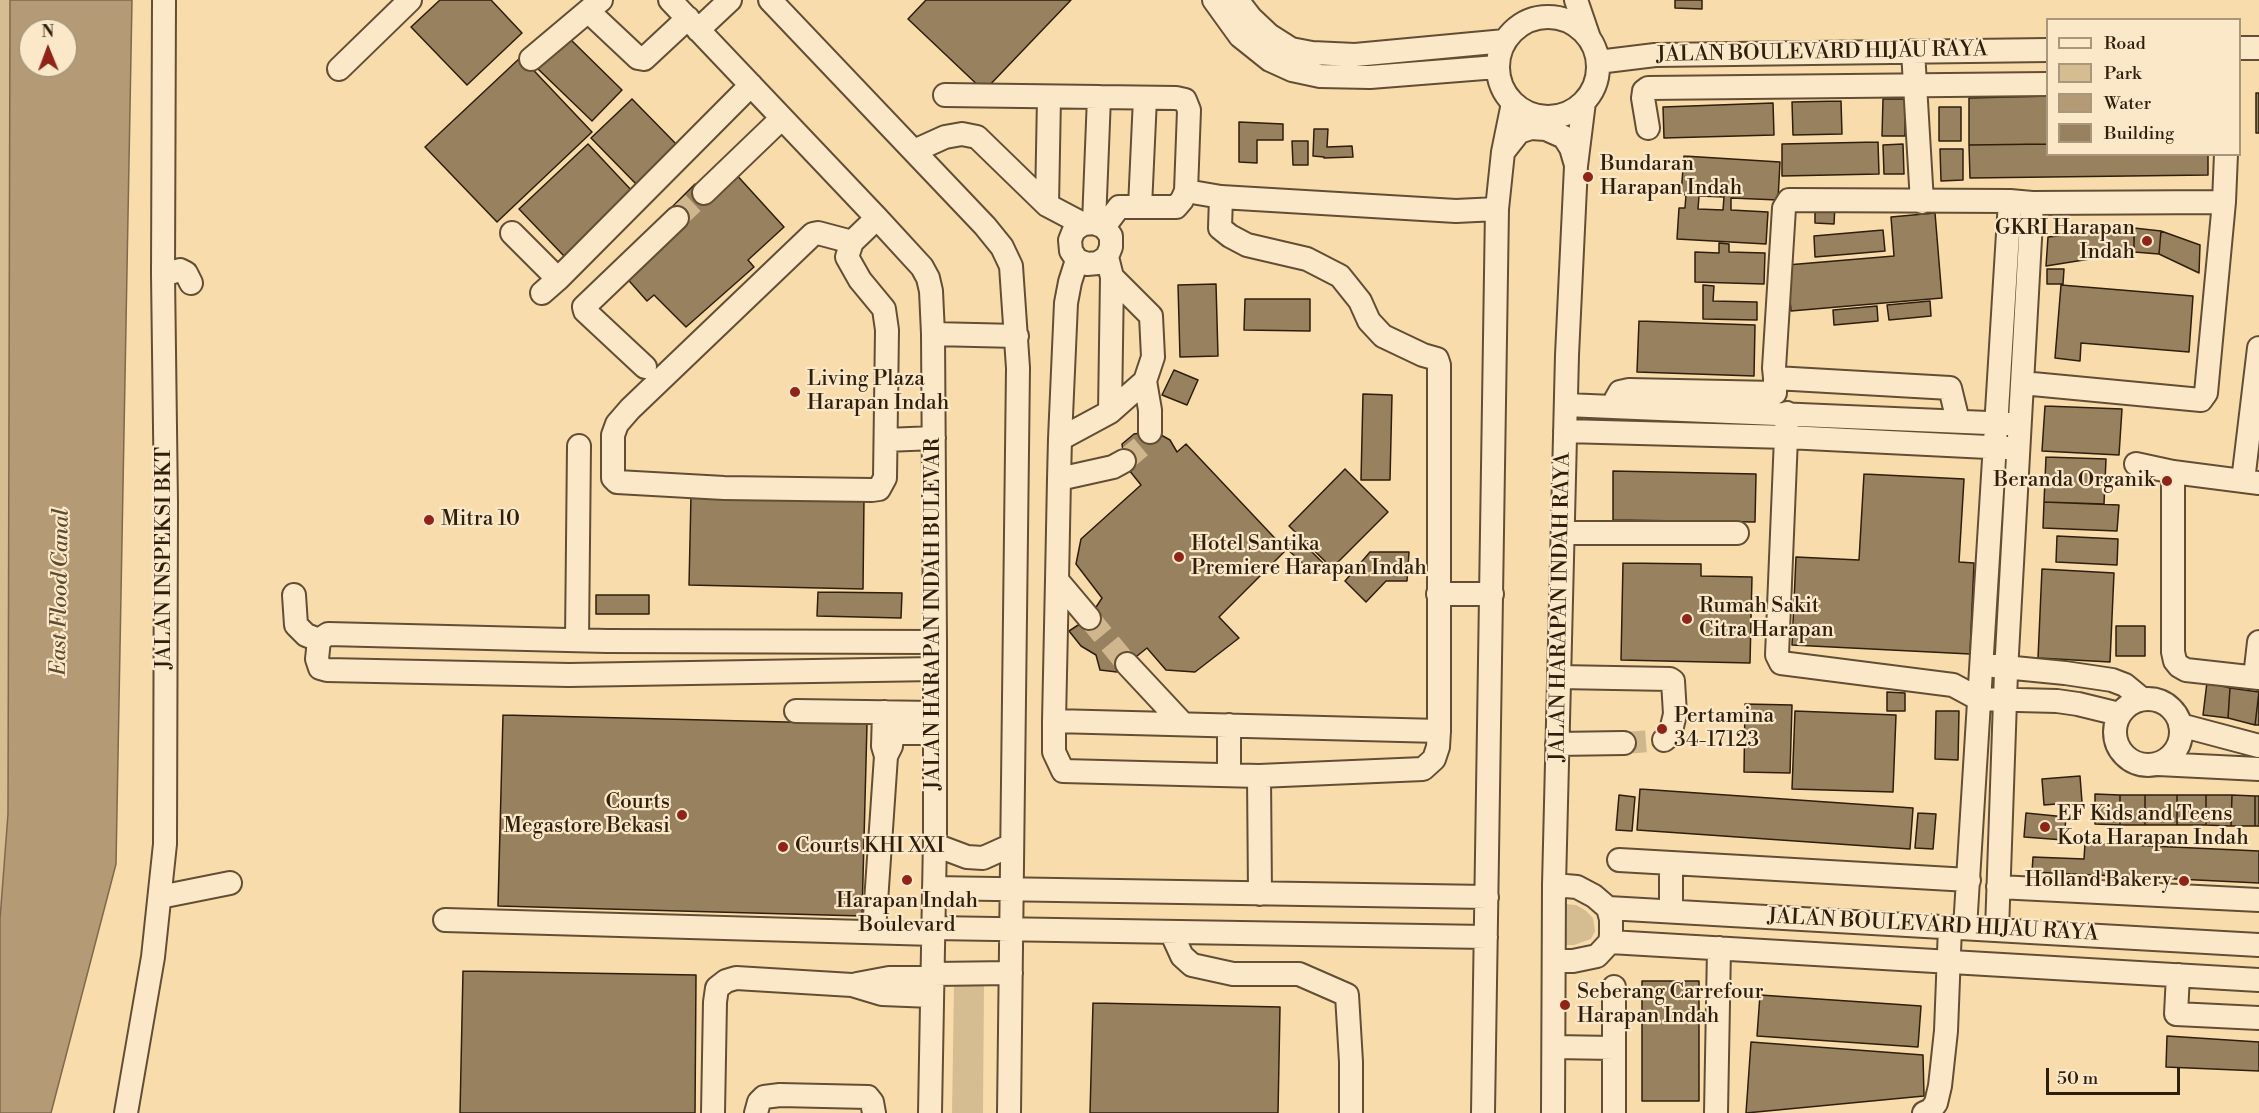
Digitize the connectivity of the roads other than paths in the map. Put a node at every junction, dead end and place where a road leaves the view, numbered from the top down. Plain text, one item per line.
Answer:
1 (164, 0) edge
2 (410, 0) edge
3 (670, 0) edge
4 (730, 0) edge
5 (770, 0) edge
6 (1214, 0) edge
7 (1237, 0) edge
8 (1544, 0) edge
9 (1576, 0) edge
10 (594, 6) edge
11 (699, 22) junction
12 (1527, 22) junction
13 (1505, 41) junction
14 (2241, 48) edge
15 (2259, 48) edge
16 (2046, 50) edge
17 (1594, 51) junction
18 (1913, 51) junction
19 (1936, 51) junction
20 (531, 59) dead end
21 (1497, 67) junction
22 (339, 69) dead end
23 (2046, 84) edge
24 (751, 85) junction
25 (1925, 85) junction
26 (945, 95) dead end
27 (1050, 97) junction
28 (1099, 97) junction
29 (1145, 98) junction
30 (1584, 102) junction
31 (1513, 103) junction
32 (782, 118) junction
33 (1648, 128) dead end
34 (914, 151) junction
35 (1503, 152) junction
36 (2226, 156) edge
37 (1576, 165) junction
38 (1186, 191) junction
39 (704, 193) tunnel mouth
40 (1221, 197) junction
41 (1922, 202) junction
42 (2021, 202) junction
43 (2224, 202) junction
44 (1047, 205) junction
45 (1140, 207) junction
46 (1497, 210) junction
47 (677, 218) tunnel mouth
48 (877, 218) junction
49 (1094, 225) junction
50 (512, 233) dead end
51 (852, 242) junction
52 (1077, 260) junction
53 (1110, 267) junction
54 (163, 275) junction
55 (191, 284) dead end
56 (942, 334) junction
57 (1017, 336) junction
58 (2259, 348) edge
59 (645, 367) dead end
60 (1145, 381) junction
61 (2022, 382) junction
62 (1778, 399) junction
63 (1566, 405) junction
64 (1110, 412) junction
65 (1958, 421) junction
66 (1996, 423) junction
67 (2020, 424) junction
68 (1565, 431) junction
69 (1150, 432) tunnel mouth
70 (1787, 437) junction
71 (934, 438) junction
72 (1060, 439) junction
73 (886, 440) junction
74 (579, 446) dead end
75 (1995, 447) junction
76 (2019, 449) junction
77 (1124, 461) tunnel mouth
78 (2136, 464) dead end
79 (2173, 472) junction
80 (1059, 479) junction
81 (2251, 482) edge
82 (1563, 533) junction
83 (1737, 533) dead end
84 (1057, 580) junction
85 (1438, 594) junction
86 (1492, 594) junction
87 (294, 595) dead end
88 (1089, 618) tunnel mouth
89 (320, 640) junction
90 (573, 640) junction
91 (607, 641) junction
92 (935, 642) junction
93 (2259, 642) edge
94 (1127, 664) tunnel mouth
95 (1981, 666) junction
96 (2007, 666) junction
97 (934, 669) junction
98 (607, 674) junction
99 (569, 675) junction
100 (1559, 677) junction
101 (2257, 678) edge
102 (1953, 685) junction
103 (1980, 699) junction
104 (2005, 699) junction
105 (2142, 699) junction
106 (796, 711) dead end
107 (884, 712) junction
108 (2119, 714) junction
109 (1054, 721) junction
110 (934, 723) junction
111 (1183, 724) junction
112 (1229, 725) junction
113 (2180, 725) junction
114 (1439, 731) junction
115 (1664, 741) dead end
116 (1624, 743) tunnel mouth
117 (1557, 744) junction
118 (2259, 746) edge
119 (886, 756) junction
120 (2158, 764) junction
121 (2259, 769) edge
122 (1229, 775) junction
123 (1259, 776) junction
124 (935, 845) junction
125 (1012, 845) junction
126 (1619, 860) dead end
127 (1671, 863) junction
128 (1969, 879) junction
129 (230, 883) dead end
130 (1554, 885) junction
131 (1998, 887) junction
132 (934, 888) junction
133 (1012, 888) junction
134 (1260, 894) junction
135 (160, 897) junction
136 (1487, 897) junction
137 (2259, 900) edge
138 (1608, 908) junction
139 (1671, 911) junction
140 (445, 920) dead end
141 (1958, 927) junction
142 (1012, 928) junction
143 (1997, 930) junction
144 (934, 931) junction
145 (874, 932) junction
146 (1171, 932) junction
147 (1486, 937) junction
148 (1610, 942) junction
149 (2259, 945) edge
150 (1719, 948) junction
151 (1554, 961) junction
152 (1948, 962) junction
153 (1011, 973) junction
154 (2178, 975) junction
155 (2259, 980) edge
156 (932, 982) junction
157 (1614, 987) dead end
158 (2259, 1018) edge
159 (1554, 1047) junction
160 (1614, 1047) junction
161 (791, 1104) edge
162 (836, 1105) edge
163 (126, 1113) edge
164 (713, 1113) edge
165 (756, 1113) edge
166 (874, 1113) edge
167 (930, 1113) edge
168 (1009, 1113) edge
169 (1351, 1113) edge
170 (1483, 1113) edge
171 (1553, 1113) edge
172 (1614, 1113) edge
173 (1716, 1113) edge
174 (1923, 1113) edge

1 - 54 street, JALAN INSPEKSI BKT
2 - 22 street
3 - 11 street, JALAN HARAPAN INDAH BULEVAR
4 - 11 street
5 - 34 street
6 - 21 street
7 - 13 street
8 - 12 street
9 - 17 street
10 - 11 street
10 - 20 street
11 - 24 street, JALAN HARAPAN INDAH BULEVAR
12 - 13 street
12 - 17 street
13 - 21 street
14 - 15 street
16 - 19 street, JALAN BOULEVARD HIJAU RAYA
17 - 18 street, JALAN BOULEVARD HIJAU RAYA
17 - 30 street
18 - 19 street, JALAN BOULEVARD HIJAU RAYA
18 - 25 street
19 - 25 street
21 - 31 street
23 - 25 street
24 - 32 street, JALAN HARAPAN INDAH BULEVAR
24 - 50 street
25 - 33 street
25 - 41 street
26 - 27 street
27 - 28 street
27 - 44 street
28 - 29 street
28 - 49 street
29 - 38 street
29 - 45 street
30 - 31 street
30 - 37 street, JALAN HARAPAN INDAH RAYA
31 - 35 street
32 - 39 street
32 - 48 street, JALAN HARAPAN INDAH BULEVAR
34 - 44 street
34 - 57 street
35 - 37 street
35 - 46 street
36 - 43 street
37 - 63 street, JALAN HARAPAN INDAH RAYA
38 - 40 street
38 - 45 street
40 - 46 street
40 - 85 street
41 - 42 street
41 - 62 street
42 - 43 street
42 - 61 street
42 - 66 street
43 - 61 street
44 - 49 street
45 - 49 street
46 - 86 street
47 - 59 street
48 - 51 street
48 - 56 street, JALAN HARAPAN INDAH BULEVAR
49 - 52 street
49 - 53 street
51 - 73 street
51 - 73 street
52 - 53 street
52 - 72 street
53 - 60 street
53 - 64 street
54 - 55 street
54 - 135 street, JALAN INSPEKSI BKT
56 - 57 street
56 - 71 street, JALAN HARAPAN INDAH BULEVAR
57 - 125 street
58 - 81 street
60 - 64 street
60 - 69 street
61 - 67 street
62 - 63 street
62 - 65 street
62 - 65 street
62 - 70 street
63 - 68 street, JALAN HARAPAN INDAH RAYA
64 - 72 street
65 - 66 street
66 - 67 street
66 - 75 street
67 - 76 street
68 - 70 street
68 - 82 street, JALAN HARAPAN INDAH RAYA
70 - 75 street
70 - 102 street
71 - 73 street
71 - 92 street, JALAN HARAPAN INDAH BULEVAR
72 - 80 street
74 - 90 street
75 - 76 street
75 - 95 street
76 - 96 street
77 - 80 street
78 - 79 street
79 - 81 street
79 - 101 street
80 - 84 street
82 - 83 street
82 - 100 street, JALAN HARAPAN INDAH RAYA
84 - 88 street
84 - 109 street
85 - 86 street
85 - 114 street
86 - 136 street
87 - 89 street
89 - 90 street
89 - 99 street
90 - 91 street
90 - 99 street
91 - 92 street
91 - 98 street
92 - 97 street, JALAN HARAPAN INDAH BULEVAR
93 - 101 street
94 - 111 street
95 - 96 street
95 - 102 street
95 - 103 street
96 - 104 street
96 - 105 street
97 - 98 street
97 - 110 street, JALAN HARAPAN INDAH BULEVAR
98 - 99 street
100 - 115 street
100 - 117 street, JALAN HARAPAN INDAH RAYA
102 - 103 street
103 - 104 street
103 - 128 street
104 - 108 street
104 - 131 street
105 - 108 street
105 - 113 street
106 - 107 street
107 - 110 street
107 - 119 street
108 - 120 street
109 - 111 street
109 - 122 street
110 - 119 street
110 - 124 street, JALAN HARAPAN INDAH BULEVAR
111 - 112 street
112 - 114 street
112 - 122 street
113 - 118 street
113 - 120 street
114 - 123 street
116 - 117 street
117 - 130 street, JALAN HARAPAN INDAH RAYA
119 - 145 street
120 - 121 street
122 - 123 street
123 - 134 street
124 - 125 street
124 - 132 street, JALAN HARAPAN INDAH BULEVAR
125 - 133 street
126 - 127 street
127 - 128 street
127 - 139 street
128 - 141 street
129 - 135 street
130 - 138 street
130 - 151 street, JALAN HARAPAN INDAH RAYA
131 - 137 street
131 - 143 street
132 - 133 street
132 - 144 street, JALAN HARAPAN INDAH BULEVAR
133 - 134 street
133 - 142 street
134 - 136 street
135 - 163 street, JALAN INSPEKSI BKT
136 - 147 street
138 - 139 street, JALAN BOULEVARD HIJAU RAYA
138 - 148 street
139 - 141 street, JALAN BOULEVARD HIJAU RAYA
140 - 145 street
141 - 143 street, JALAN BOULEVARD HIJAU RAYA
141 - 152 street
142 - 144 street
142 - 146 street
142 - 153 street
143 - 149 street, JALAN BOULEVARD HIJAU RAYA
144 - 145 street
144 - 156 street, JALAN HARAPAN INDAH BULEVAR
146 - 147 street
146 - 169 street
147 - 170 street
148 - 150 street, JALAN BOULEVARD HIJAU RAYA
148 - 151 street
150 - 152 street, JALAN BOULEVARD HIJAU RAYA
150 - 173 street
151 - 159 street, JALAN HARAPAN INDAH RAYA
152 - 154 street, JALAN BOULEVARD HIJAU RAYA
152 - 174 street
153 - 156 street
153 - 168 street
154 - 155 street, JALAN BOULEVARD HIJAU RAYA
154 - 158 street
156 - 164 street
156 - 167 street, JALAN HARAPAN INDAH BULEVAR
157 - 160 street
159 - 160 street
159 - 171 street, JALAN HARAPAN INDAH RAYA
160 - 172 street
161 - 162 street
161 - 165 street
162 - 166 street

